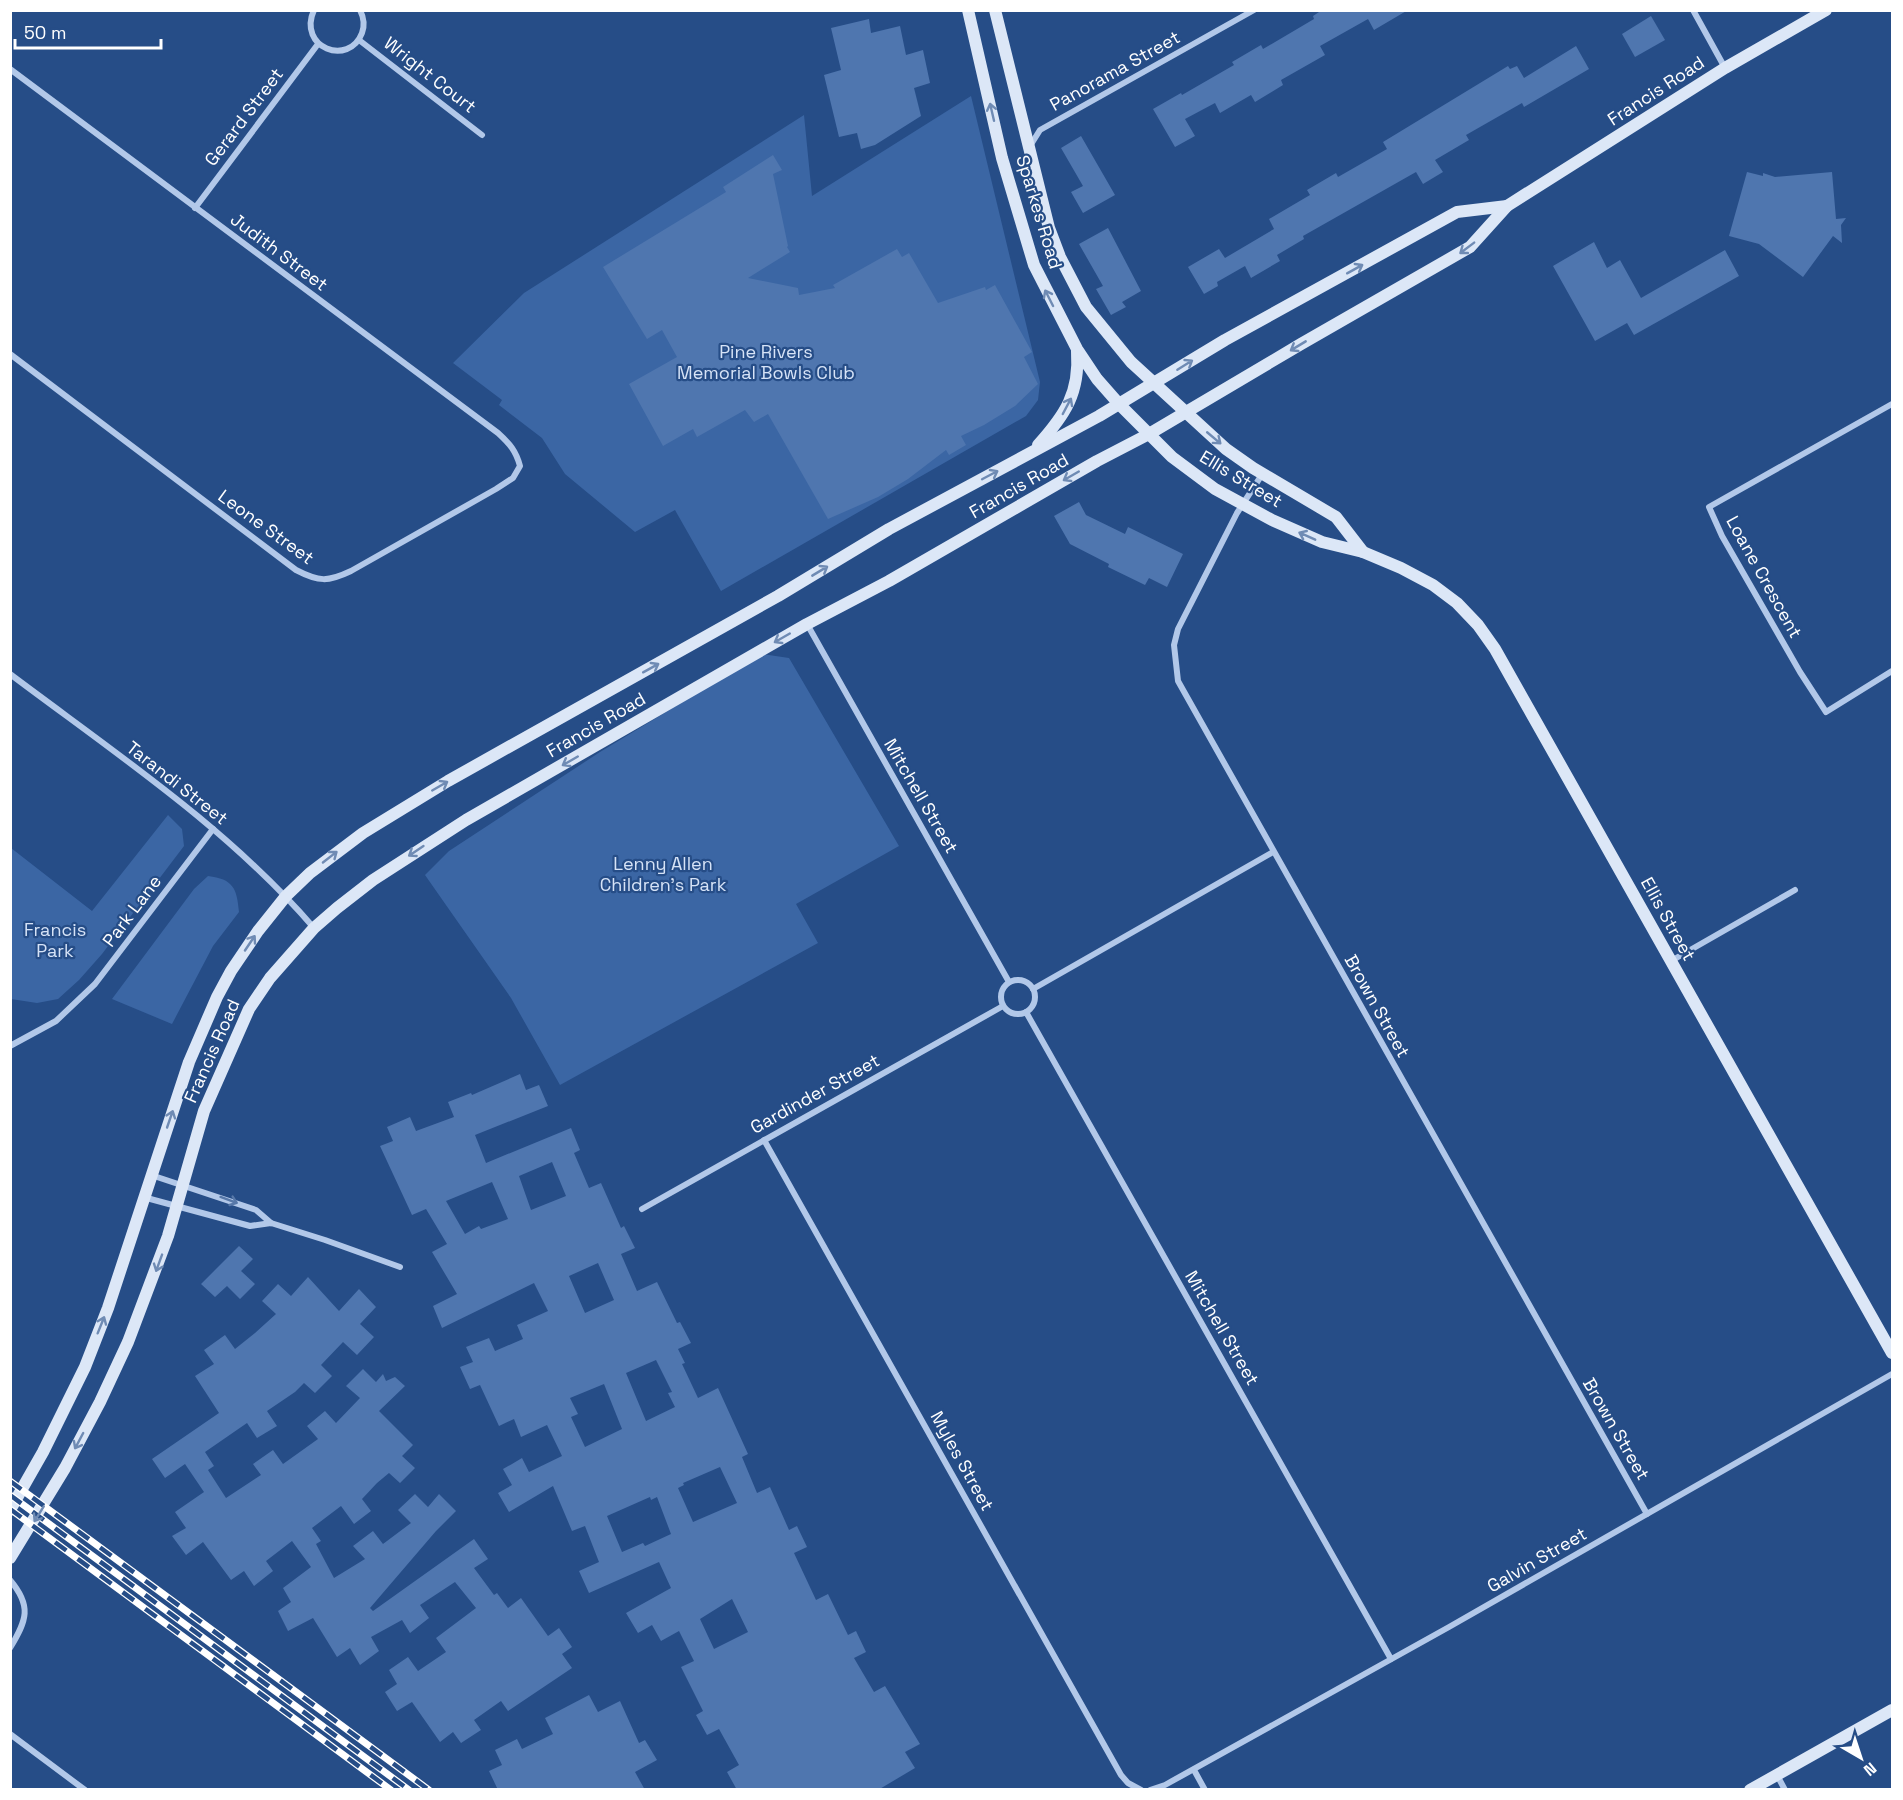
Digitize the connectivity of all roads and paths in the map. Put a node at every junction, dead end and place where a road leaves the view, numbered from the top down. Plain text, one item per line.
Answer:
1 (314, 10) edge
2 (360, 10) edge
3 (968, 10) edge
4 (995, 10) edge
5 (1254, 10) edge
6 (1693, 10) edge
7 (1826, 10) edge
8 (359, 40) junction
9 (318, 44) junction
10 (1725, 68) junction
11 (10, 69) edge
12 (482, 135) dead end
13 (1030, 147) junction
14 (1507, 206) junction
15 (195, 208) junction
16 (1077, 349) junction
17 (10, 354) edge
18 (1156, 383) junction
19 (1119, 404) junction
20 (1893, 404) edge
21 (1186, 413) junction
22 (1149, 434) junction
23 (1032, 453) junction
24 (520, 466) joint
25 (1263, 473) junction
26 (1242, 504) junction
27 (1363, 552) junction
28 (807, 624) junction
29 (1893, 671) edge
30 (10, 674) edge
31 (213, 829) junction
32 (1273, 852) junction
33 (1795, 891) dead end
34 (286, 896) junction
35 (314, 928) junction
36 (1671, 961) junction
37 (1009, 982) junction
38 (1033, 989) junction
39 (1003, 1006) junction
40 (1026, 1012) junction
41 (10, 1046) edge
42 (764, 1140) junction
43 (151, 1175) junction
44 (183, 1185) junction
45 (143, 1197) junction
46 (177, 1208) junction
47 (642, 1209) dead end
48 (271, 1223) junction
49 (400, 1267) dead end
50 (1893, 1353) edge
51 (1893, 1374) edge
52 (10, 1510) edge
53 (1647, 1514) junction
54 (10, 1558) edge
55 (10, 1580) edge
56 (10, 1648) edge
57 (1391, 1659) junction
58 (1893, 1710) edge
59 (10, 1734) edge
60 (1194, 1770) junction
61 (1776, 1775) junction
62 (85, 1790) edge
63 (1141, 1790) edge
64 (1150, 1790) edge
65 (1205, 1790) edge
66 (1750, 1790) edge
67 (1785, 1790) edge

1 - 9 street
2 - 8 street
16 -> 3 main road, Sparkes Road
4 - 13 main road, Sparkes Road
5 - 13 street, Panorama Street
6 - 10 street
7 - 10 main road, Francis Road
8 - 9 street
8 - 12 street, Wright Court
9 - 15 street, Gerard Street
10 - 14 main road, Francis Road
11 - 15 street, Judith Street
13 - 18 main road, Sparkes Road
18 -> 14 main road, Francis Road
14 -> 21 main road, Francis Road
15 - 24 street, Judith Street
16 - 19 main road, Sparkes Road
23 -> 16 main road
17 - 24 street, Leone Street
18 - 19 main road, Francis Road
18 - 21 main road, Ellis Street
19 - 22 main road, Ellis Street
19 - 23 main road, Francis Road
20 - 29 street, Loane Crescent
21 - 22 main road, Francis Road
21 -> 25 main road, Ellis Street
22 - 26 main road, Ellis Street
22 -> 28 main road, Francis Road
34 -> 23 main road, Francis Road
25 - 26 street, Brown Street
25 - 27 main road, Ellis Street
27 -> 26 main road, Ellis Street
26 - 32 street, Brown Street
27 - 36 main road, Ellis Street
28 -> 35 main road, Francis Road
28 - 37 street, Mitchell Street
30 - 31 street, Tarandi Street
31 - 34 street, Tarandi Street
31 - 41 street, Park Lane
32 - 38 street
32 - 53 street, Brown Street
33 - 36 street
34 - 35 street, Tarandi Street
43 -> 34 main road, Francis Road
35 - 44 main road, Francis Road
36 - 50 main road, Ellis Street
37 - 38 street
37 - 39 street
38 - 40 street
39 - 40 street
39 - 42 street, Gardinder Street
40 - 57 street, Mitchell Street
42 - 47 street, Gardinder Street
42 - 63 street, Myles Street
43 - 44 street
43 - 45 main road, Francis Road
44 - 46 main road, Francis Road
44 -> 48 street
45 - 46 street
52 -> 45 main road, Francis Road
46 - 48 street
46 -> 54 main road, Francis Road
48 - 49 street
51 - 53 street, Galvin Street
53 - 57 street, Galvin Street
55 - 56 street
57 - 60 street, Galvin Street
58 - 61 main road
59 - 62 street
60 - 64 street
60 - 65 street
61 - 66 main road
61 - 67 street

